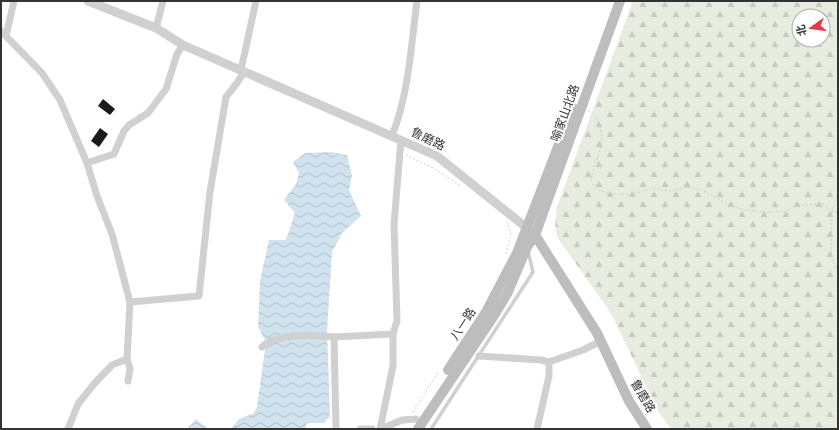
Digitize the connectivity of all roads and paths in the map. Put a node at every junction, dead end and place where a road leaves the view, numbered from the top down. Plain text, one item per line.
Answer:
1 (14, 1) edge
2 (88, 1) edge
3 (163, 1) edge
4 (256, 1) edge
5 (417, 1) edge
6 (614, 1) edge
7 (620, 1) edge
8 (156, 28) junction
9 (3, 33) edge
10 (183, 45) junction
11 (243, 71) junction
12 (580, 109) junction
13 (392, 136) junction
14 (401, 140) junction
15 (400, 152) junction
16 (87, 164) junction
17 (462, 187) dead end
18 (838, 192) edge
19 (832, 210) junction
20 (838, 214) edge
21 (505, 219) dead end
22 (527, 228) junction
23 (535, 235) junction
24 (527, 247) junction
25 (505, 259) dead end
26 (838, 272) edge
27 (130, 302) junction
28 (393, 334) junction
29 (334, 337) junction
30 (601, 341) junction
31 (262, 347) dead end
32 (479, 356) junction
33 (128, 359) junction
34 (549, 362) junction
35 (439, 372) dead end
36 (128, 382) dead end
37 (413, 424) edge
38 (68, 429) edge
39 (336, 429) edge
40 (360, 429) edge
41 (372, 429) edge
42 (380, 429) edge
43 (431, 429) edge
44 (537, 429) edge
45 (647, 429) edge

1 - 9 street
2 - 8 street, 鲁磨路
3 - 8 street
4 - 11 street
5 - 13 street
6 - 22 main road, 喻家山北路
7 - 12 main road, 喻家山北路
8 - 10 street, 鲁磨路
9 - 16 street
10 - 11 street, 鲁磨路
10 - 16 street
11 - 13 street, 鲁磨路
11 - 27 street
12 - 19 path
12 - 23 main road, 喻家山北路
13 - 14 street, 鲁磨路
14 - 15 street
14 - 22 street, 鲁磨路
15 - 17 path
15 - 28 street
16 - 27 street
18 - 19 path
19 - 20 path
19 - 26 path
21 - 25 path
22 - 23 main road, 鲁磨路
22 - 37 main road, 八一路
23 - 24 main road, 八一路
23 - 30 main road, 鲁磨路
24 - 32 lane
24 - 37 main road, 八一路
27 - 33 street
28 - 29 street
28 - 42 street
29 - 31 street
29 - 39 street
30 - 34 street
30 - 45 main road, 鲁磨路
32 - 34 street
32 - 43 lane
33 - 36 street
33 - 38 street
34 - 44 street
35 - 37 path
37 - 42 street
40 - 41 street

